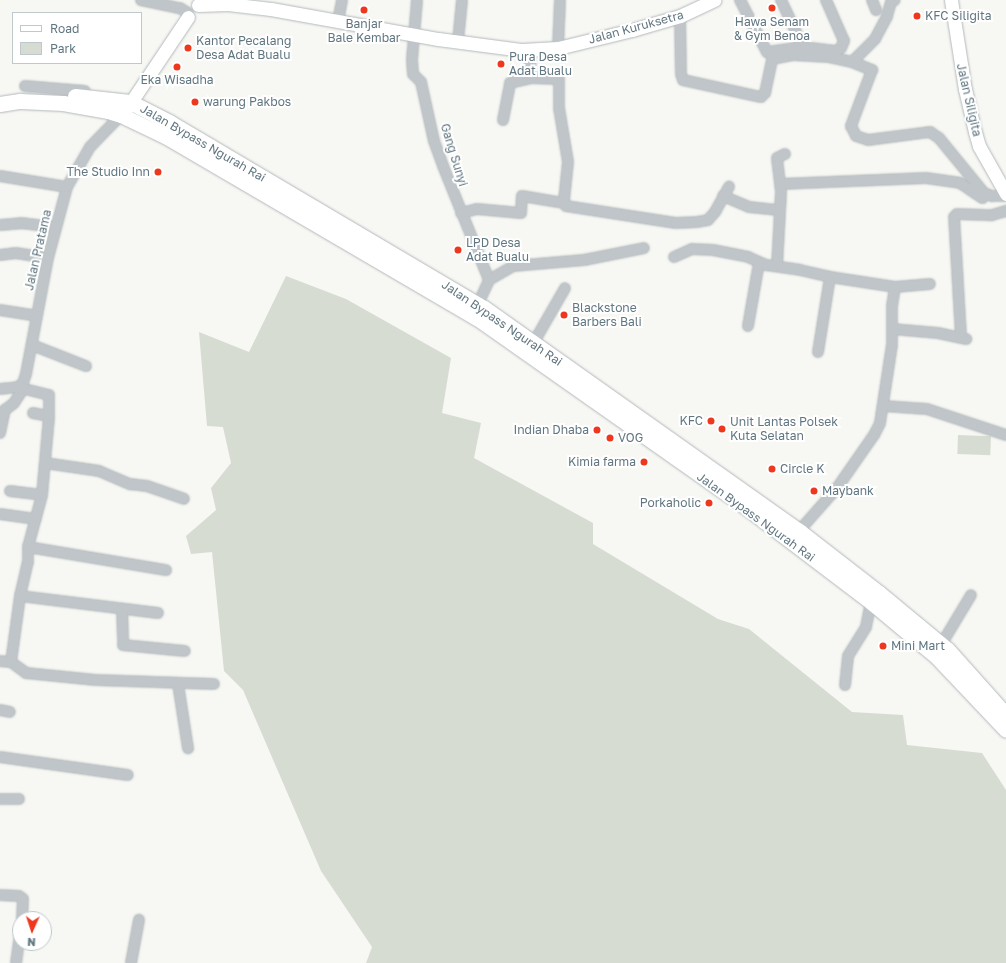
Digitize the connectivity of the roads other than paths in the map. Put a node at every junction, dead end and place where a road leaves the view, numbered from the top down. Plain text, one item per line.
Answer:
1 (141, 0) edge
2 (342, 0) edge
3 (417, 0) edge
4 (462, 0) edge
5 (560, 0) edge
6 (715, 0) edge
7 (740, 0) edge
8 (781, 0) edge
9 (826, 0) edge
10 (895, 0) edge
11 (951, 0) edge
12 (193, 9) edge
13 (680, 16) junction
14 (338, 21) junction
15 (414, 35) junction
16 (458, 41) junction
17 (803, 47) junction
18 (558, 48) junction
19 (531, 49) junction
20 (852, 62) junction
21 (531, 78) junction
22 (26, 86) dead end
23 (0, 97) edge
24 (130, 102) junction
25 (0, 104) edge
26 (121, 115) junction
27 (503, 120) dead end
28 (785, 154) dead end
29 (0, 176) edge
30 (780, 184) junction
31 (67, 187) junction
32 (729, 187) dead end
33 (1006, 195) edge
34 (723, 196) junction
35 (1006, 201) edge
36 (564, 203) junction
37 (779, 210) junction
38 (1006, 211) edge
39 (461, 213) junction
40 (0, 225) edge
41 (55, 227) junction
42 (369, 247) junction
43 (644, 248) dead end
44 (0, 255) edge
45 (674, 257) dead end
46 (48, 258) junction
47 (759, 263) junction
48 (777, 266) junction
49 (830, 278) junction
50 (489, 280) junction
51 (930, 284) dead end
52 (895, 286) junction
53 (565, 288) dead end
54 (478, 304) junction
55 (0, 310) edge
56 (37, 316) junction
57 (748, 326) dead end
58 (892, 329) junction
59 (534, 342) junction
60 (32, 345) junction
61 (818, 352) dead end
62 (86, 366) dead end
63 (21, 388) junction
64 (0, 389) edge
65 (884, 406) junction
66 (33, 413) dead end
67 (49, 416) junction
68 (0, 433) edge
69 (1006, 436) edge
70 (45, 463) junction
71 (10, 492) dead end
72 (42, 495) junction
73 (184, 498) dead end
74 (0, 514) edge
75 (36, 519) junction
76 (799, 531) junction
77 (28, 547) junction
78 (166, 570) dead end
79 (971, 595) dead end
80 (20, 596) junction
81 (871, 602) junction
82 (122, 609) junction
83 (158, 613) dead end
84 (941, 645) junction
85 (185, 651) dead end
86 (0, 661) edge
87 (11, 662) junction
88 (178, 684) junction
89 (214, 684) dead end
90 (845, 686) dead end
91 (0, 710) edge
92 (10, 712) dead end
93 (1006, 715) edge
94 (1006, 730) edge
95 (188, 748) dead end
96 (0, 757) edge
97 (128, 775) dead end
98 (0, 799) edge
99 (19, 799) dead end
100 (0, 895) edge
101 (22, 911) edge
102 (140, 920) dead end
103 (18, 951) edge
104 (16, 963) edge
105 (131, 963) edge

1 - 12 street
2 - 14 street
3 - 15 street, Gang Sunyi
4 - 16 street
5 - 18 street
6 - 13 main road, Jalan Kuruksetra
7 - 17 street
8 - 17 street
9 - 17 street
10 - 20 street
11 - 33 main road, Jalan Siligita
12 - 14 main road, Jalan Kuruksetra
12 - 24 main road
13 - 18 main road, Jalan Kuruksetra
13 - 20 street
14 - 15 main road, Jalan Kuruksetra
15 - 16 main road, Jalan Kuruksetra
15 - 39 street, Gang Sunyi
16 - 19 main road, Jalan Kuruksetra
18 - 19 main road, Jalan Kuruksetra
19 - 21 street
20 - 33 street
21 - 27 street
21 - 36 street
22 - 24 street
23 - 24 highway
24 - 26 main road, Jalan Bypass Ngurah Rai
24 - 42 highway, Jalan Bypass Ngurah Rai
25 - 26 highway
26 - 31 street, Jalan Pratama
26 - 42 highway, Jalan Bypass Ngurah Rai
28 - 30 street
29 - 31 street
30 - 35 street
30 - 37 street
31 - 41 street, Jalan Pratama
32 - 34 street
34 - 36 street
34 - 37 street
36 - 39 street
37 - 48 street
38 - 58 street
39 - 50 street, Gang Sunyi
40 - 41 street
41 - 46 street, Jalan Pratama
42 - 54 highway, Jalan Bypass Ngurah Rai
42 - 81 highway, Jalan Bypass Ngurah Rai
43 - 50 street
44 - 46 street
45 - 47 street
46 - 56 street, Jalan Pratama
47 - 48 street
47 - 57 street
48 - 49 street
49 - 52 street
49 - 61 street
50 - 54 street
51 - 52 street
52 - 58 street
53 - 59 street
54 - 59 highway, Jalan Bypass Ngurah Rai
55 - 56 street
56 - 60 street, Jalan Pratama
58 - 65 street
59 - 76 highway, Jalan Bypass Ngurah Rai
60 - 62 street
60 - 63 street, Jalan Pratama
63 - 64 street
63 - 67 street
63 - 68 street, Jalan Pratama
65 - 69 street
65 - 76 street
66 - 67 street
67 - 70 street
70 - 72 street
70 - 73 street
71 - 72 street
72 - 75 street
74 - 75 street
75 - 77 street
76 - 84 highway, Jalan Bypass Ngurah Rai
77 - 78 street
77 - 80 street
79 - 84 street
80 - 82 street
80 - 87 street
81 - 90 street
81 - 94 highway, Jalan Bypass Ngurah Rai
82 - 83 street
82 - 85 street
84 - 93 highway, Jalan Bypass Ngurah Rai
86 - 87 street
87 - 88 street
88 - 89 street
88 - 95 street
91 - 92 street
96 - 97 street
98 - 99 street
100 - 101 street
102 - 105 street
103 - 104 street

